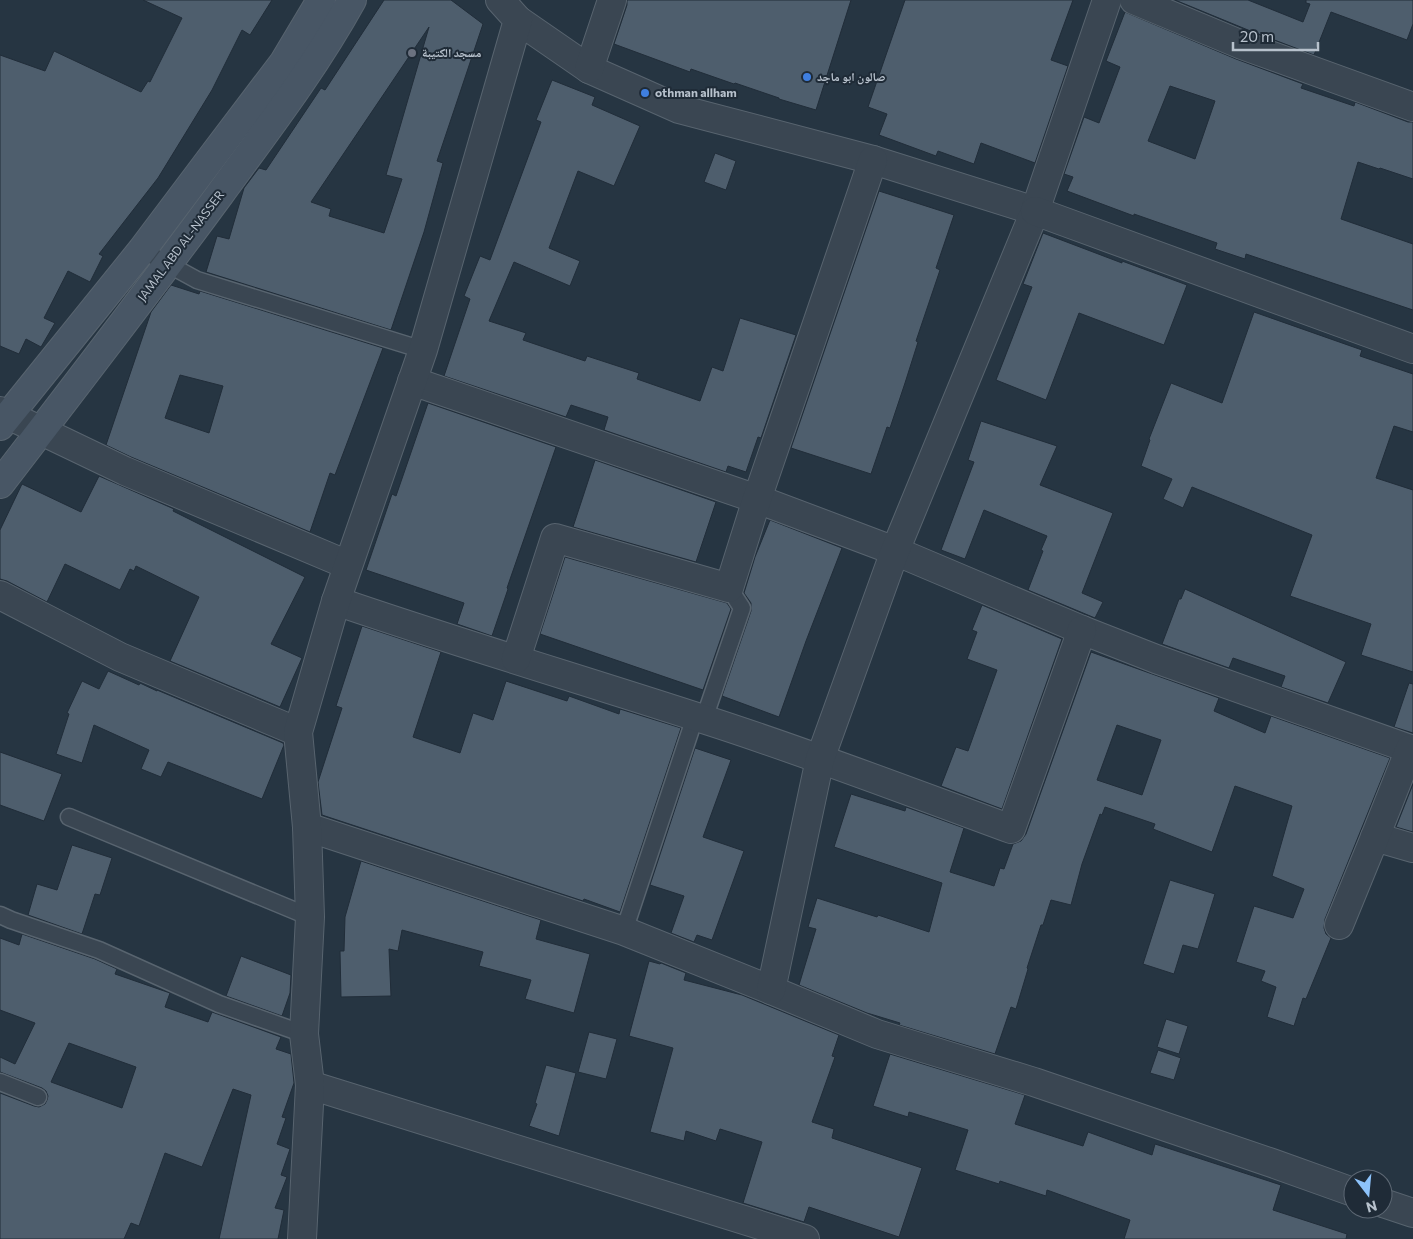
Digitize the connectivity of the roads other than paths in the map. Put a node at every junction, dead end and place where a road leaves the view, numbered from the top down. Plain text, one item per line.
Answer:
1 (321, 0) edge
2 (352, 0) edge
3 (500, 0) edge
4 (612, 0) edge
5 (1107, 0) edge
6 (1134, 0) edge
7 (518, 20) junction
8 (589, 69) junction
9 (1413, 107) edge
10 (874, 160) junction
11 (1034, 211) junction
12 (142, 250) junction
13 (168, 264) junction
14 (1413, 348) edge
15 (423, 350) junction
16 (412, 381) junction
17 (3, 417) edge
18 (42, 431) junction
19 (0, 484) edge
20 (757, 499) junction
21 (895, 551) junction
22 (348, 565) junction
23 (730, 588) junction
24 (0, 595) edge
25 (336, 601) junction
26 (1082, 630) junction
27 (516, 659) junction
28 (699, 718) junction
29 (298, 732) junction
30 (1412, 749) edge
31 (820, 760) junction
32 (70, 817) dead end
33 (307, 827) junction
34 (1375, 838) junction
35 (1413, 848) edge
36 (0, 915) edge
37 (310, 917) junction
38 (1338, 924) dead end
39 (624, 931) junction
40 (772, 990) junction
41 (304, 1034) junction
42 (0, 1082) edge
43 (310, 1085) junction
44 (38, 1098) dead end
45 (1343, 1189) edge
46 (1393, 1206) edge
47 (1413, 1213) edge
48 (302, 1239) edge
49 (805, 1239) edge

1 - 12 main road
2 - 13 main road, JAMAL ABD AL-NASSER
3 - 7 street
4 - 8 street
5 - 11 street
6 - 9 street
7 - 8 street
7 - 15 street
8 - 10 street
10 - 11 street
10 - 20 street
11 - 14 street
11 - 21 street
12 - 13 lane
12 - 17 main road
13 - 15 lane
13 - 18 main road, JAMAL ABD AL-NASSER
15 - 16 street
16 - 20 street
16 - 22 street
17 - 18 street
18 - 19 main road, JAMAL ABD AL-NASSER
18 - 22 street
20 - 21 street
20 - 23 street
21 - 26 street
21 - 31 street
22 - 25 street
23 - 27 street
23 - 28 lane
24 - 29 street
25 - 27 street
25 - 29 street
26 - 30 street
26 - 31 street
27 - 28 street
28 - 31 street
28 - 39 lane
29 - 33 street
30 - 34 street
31 - 40 street
32 - 37 lane
33 - 37 street
33 - 39 street
34 - 35 street
34 - 38 street
36 - 41 lane
37 - 41 street
39 - 40 street
40 - 45 street
41 - 43 street
42 - 44 lane
43 - 48 street
43 - 49 street
46 - 47 street

